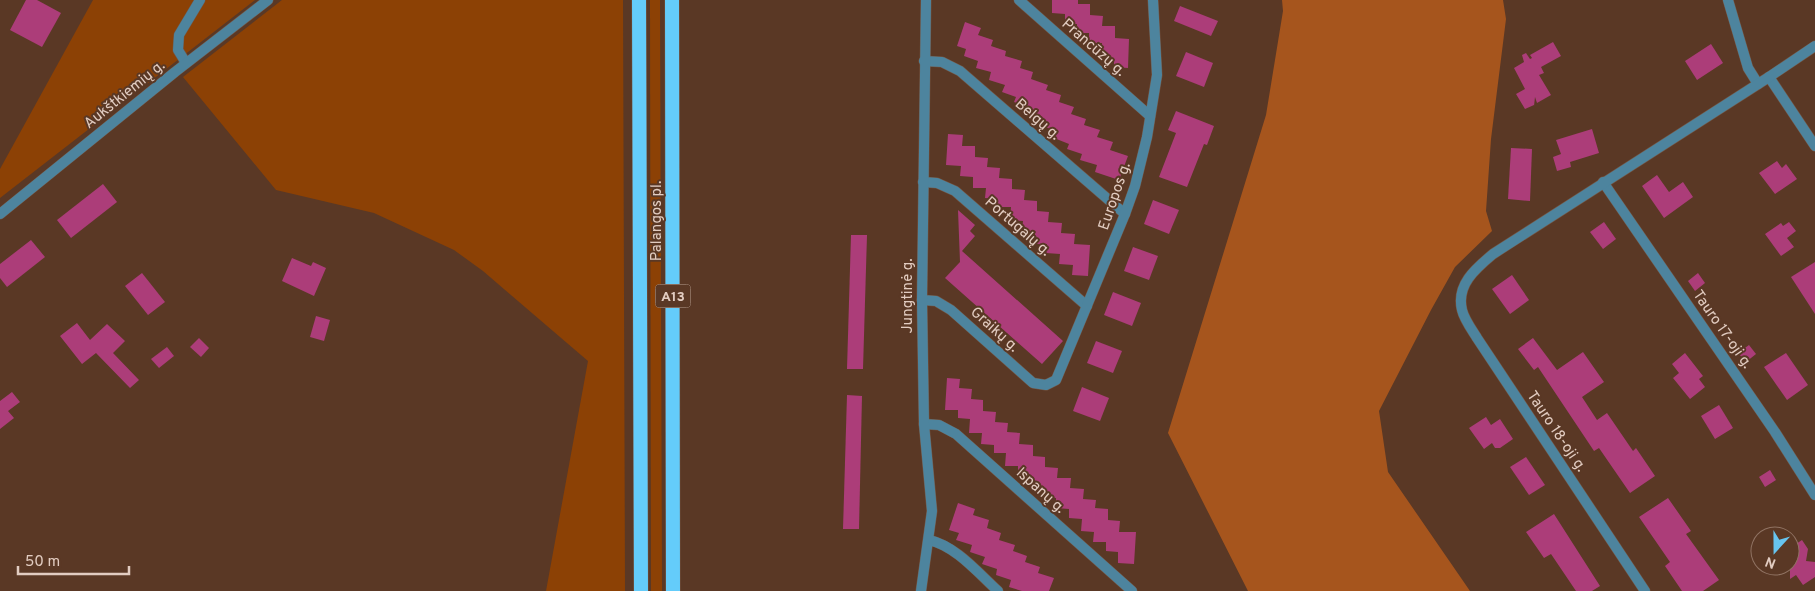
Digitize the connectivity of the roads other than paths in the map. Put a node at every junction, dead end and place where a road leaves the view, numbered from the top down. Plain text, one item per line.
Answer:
1 (200, 0) edge
2 (268, 0) edge
3 (639, 0) edge
4 (672, 0) edge
5 (926, 0) edge
6 (1019, 0) edge
7 (1153, 0) edge
8 (1728, 0) edge
9 (1815, 46) edge
10 (924, 61) junction
11 (186, 63) junction
12 (1768, 77) junction
13 (1758, 84) junction
14 (1150, 116) junction
15 (1815, 146) edge
16 (923, 182) junction
17 (1603, 182) junction
18 (0, 214) edge
19 (1125, 214) junction
20 (922, 300) junction
21 (1087, 306) junction
22 (1046, 385) joint
23 (924, 424) junction
24 (1815, 495) edge
25 (929, 540) junction
26 (641, 591) edge
27 (673, 591) edge
28 (920, 591) edge
29 (998, 591) edge
30 (1132, 591) edge
31 (1645, 591) edge

1 - 11 street
2 - 11 street, Aukštkiemių g.
3 - 26 highway, Palangos pl. / A13
4 - 27 highway, Palangos pl. / A13
5 - 10 street, Jungtinė g.
6 - 14 street, Prancūzų g.
7 - 14 street, Europos g.
8 - 13 street
9 - 12 street
10 - 16 street, Jungtinė g.
10 - 19 street, Belgų g.
11 - 18 street, Aukštkiemių g.
12 - 13 street
12 - 15 street
13 - 17 street
14 - 19 street, Europos g.
16 - 20 street, Jungtinė g.
16 - 21 street, Portugalų g.
17 - 24 street, Tauro 17-oji g.
17 - 31 street, Tauro 18-oji g.
19 - 21 street, Europos g.
20 - 22 street, Graikų g.
20 - 23 street, Jungtinė g.
21 - 22 street, Europos g.
23 - 25 street, Jungtinė g.
23 - 30 street, Ispanų g.
25 - 28 street, Jungtinė g.
25 - 29 street

